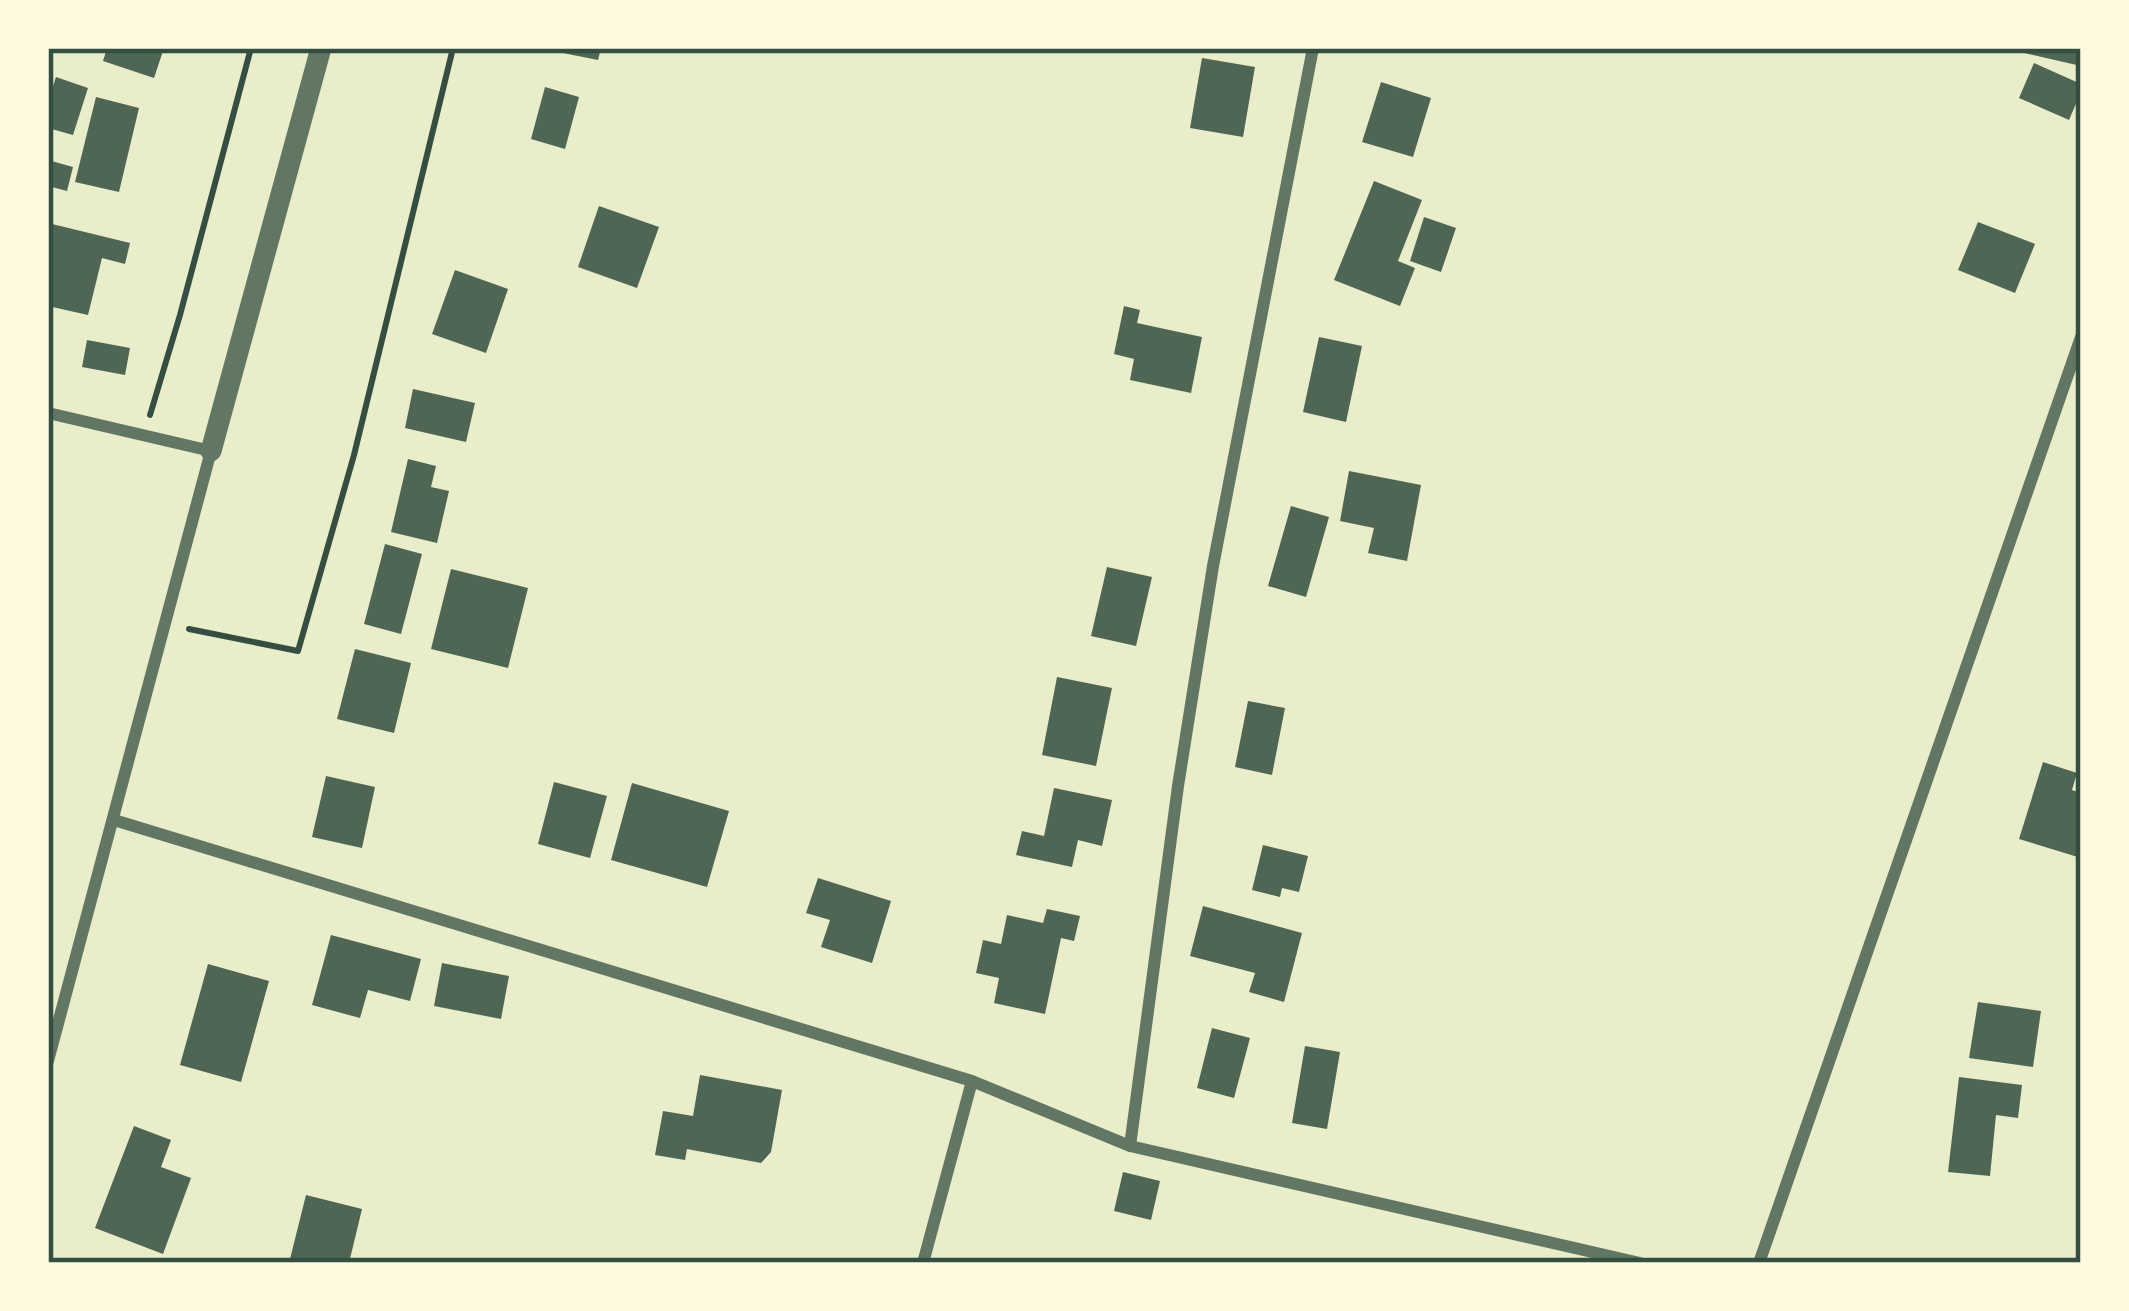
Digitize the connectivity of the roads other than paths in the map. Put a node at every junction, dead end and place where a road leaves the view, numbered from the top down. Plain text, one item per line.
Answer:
1 (321, 48) edge
2 (1313, 48) edge
3 (2081, 337) edge
4 (48, 413) edge
5 (211, 452) junction
6 (114, 820) junction
7 (48, 1061) edge
8 (972, 1081) junction
9 (1130, 1146) junction
10 (923, 1263) edge
11 (1640, 1263) edge
12 (1759, 1263) edge

1 - 5 street
2 - 9 street
3 - 12 street
4 - 5 street
5 - 6 street
6 - 7 street
6 - 8 street
8 - 9 street
8 - 10 street
9 - 11 street

